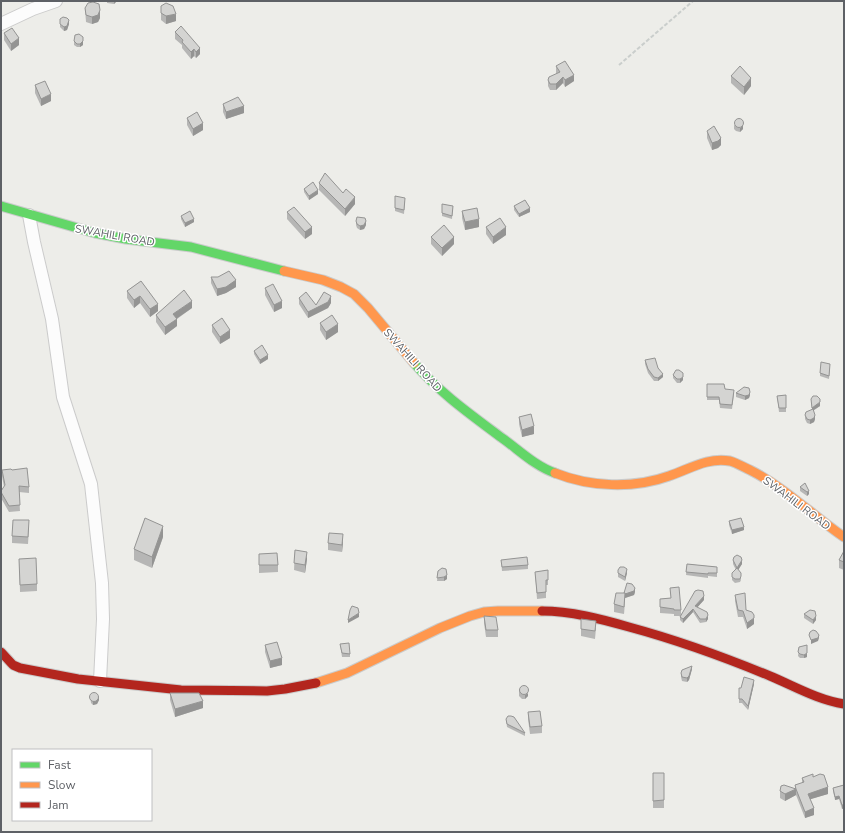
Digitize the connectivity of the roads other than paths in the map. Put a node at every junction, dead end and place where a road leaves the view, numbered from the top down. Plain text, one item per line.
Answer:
1 (56, 1) edge
2 (1, 24) edge
3 (1, 206) edge
4 (29, 215) junction
5 (844, 537) edge
6 (1, 652) edge
7 (100, 681) junction
8 (844, 704) edge

1 - 2 street
3 - 4 street, SWAHILI ROAD
4 - 5 street, SWAHILI ROAD
4 - 7 street
6 - 7 street
7 - 8 street

